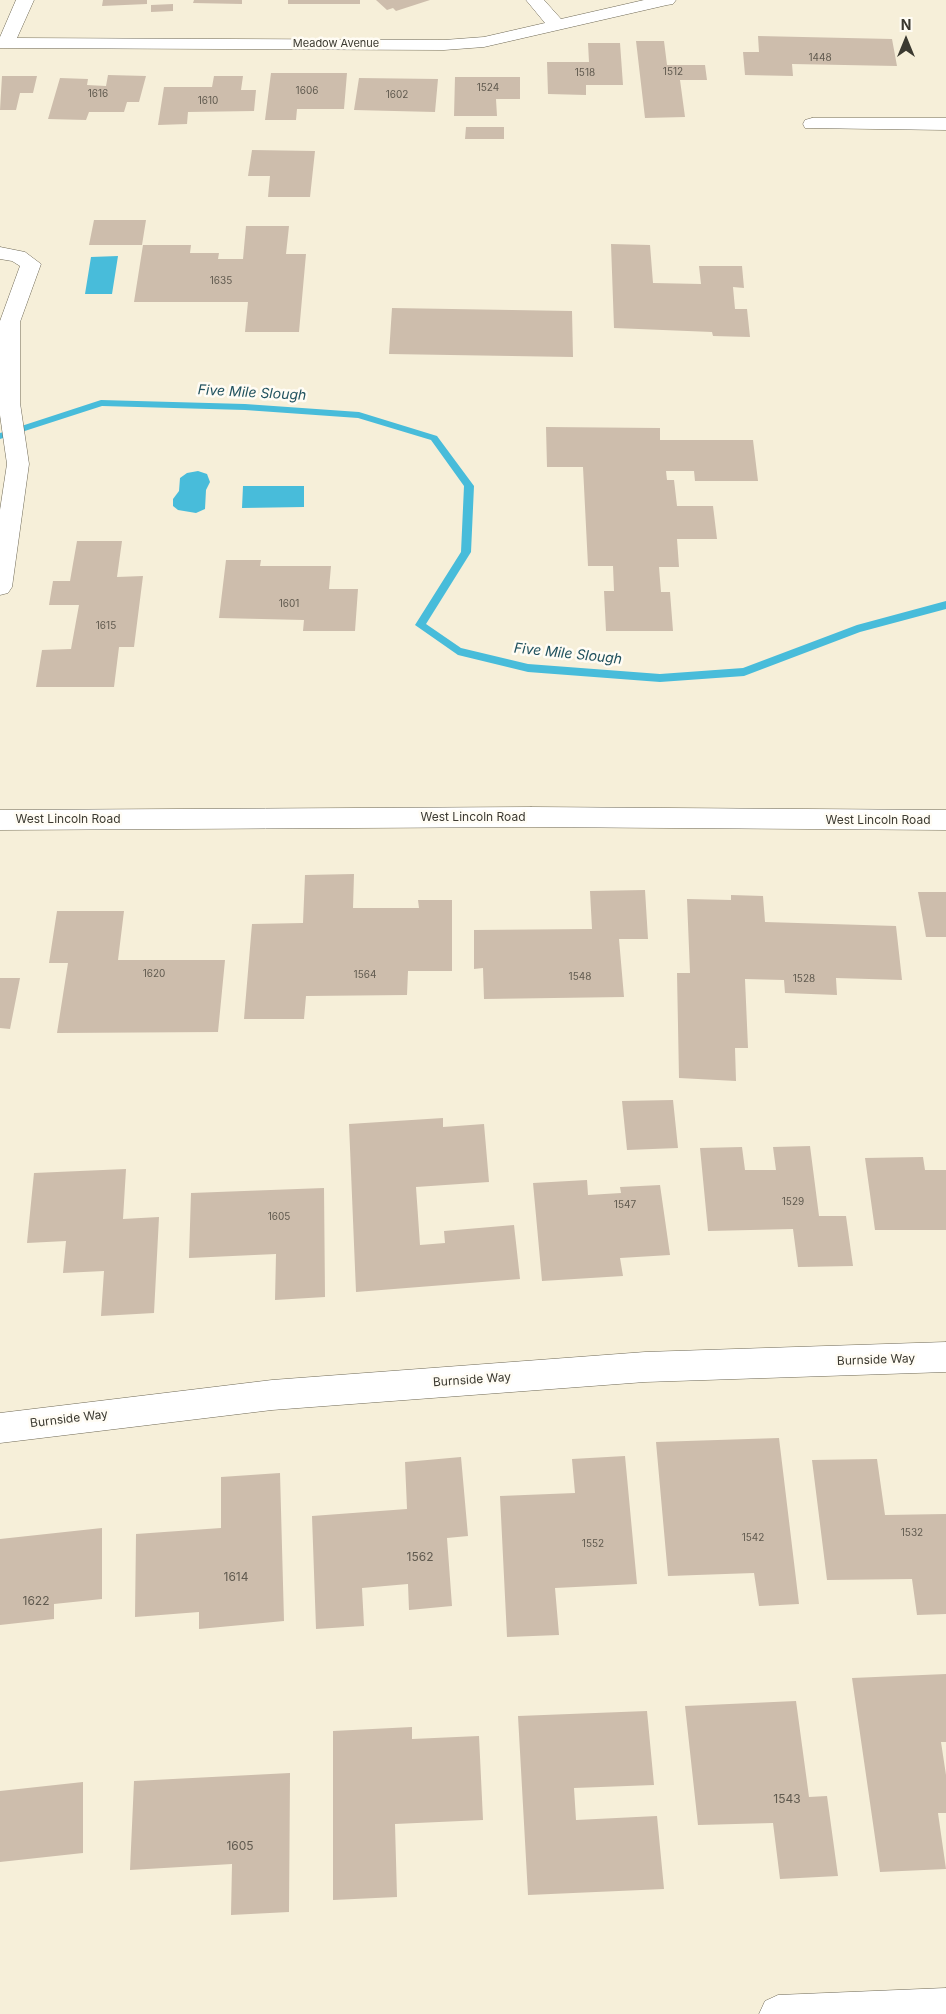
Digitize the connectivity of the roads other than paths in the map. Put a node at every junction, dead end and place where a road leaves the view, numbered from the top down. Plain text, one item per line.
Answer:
1 (25, 0) edge
2 (535, 0) edge
3 (668, 0) edge
4 (557, 26) junction
5 (3, 43) edge
6 (812, 124) dead end
7 (946, 124) edge
8 (0, 253) edge
9 (0, 587) edge
10 (0, 820) edge
11 (946, 820) edge
12 (946, 1358) edge
13 (0, 1428) edge
14 (946, 2007) edge
15 (778, 2014) edge

1 - 5 street
2 - 4 street
3 - 4 street, Meadow Avenue
4 - 5 street, Meadow Avenue
6 - 7 street
8 - 9 street
10 - 11 street, West Lincoln Road
12 - 13 street, Burnside Way
14 - 15 street

